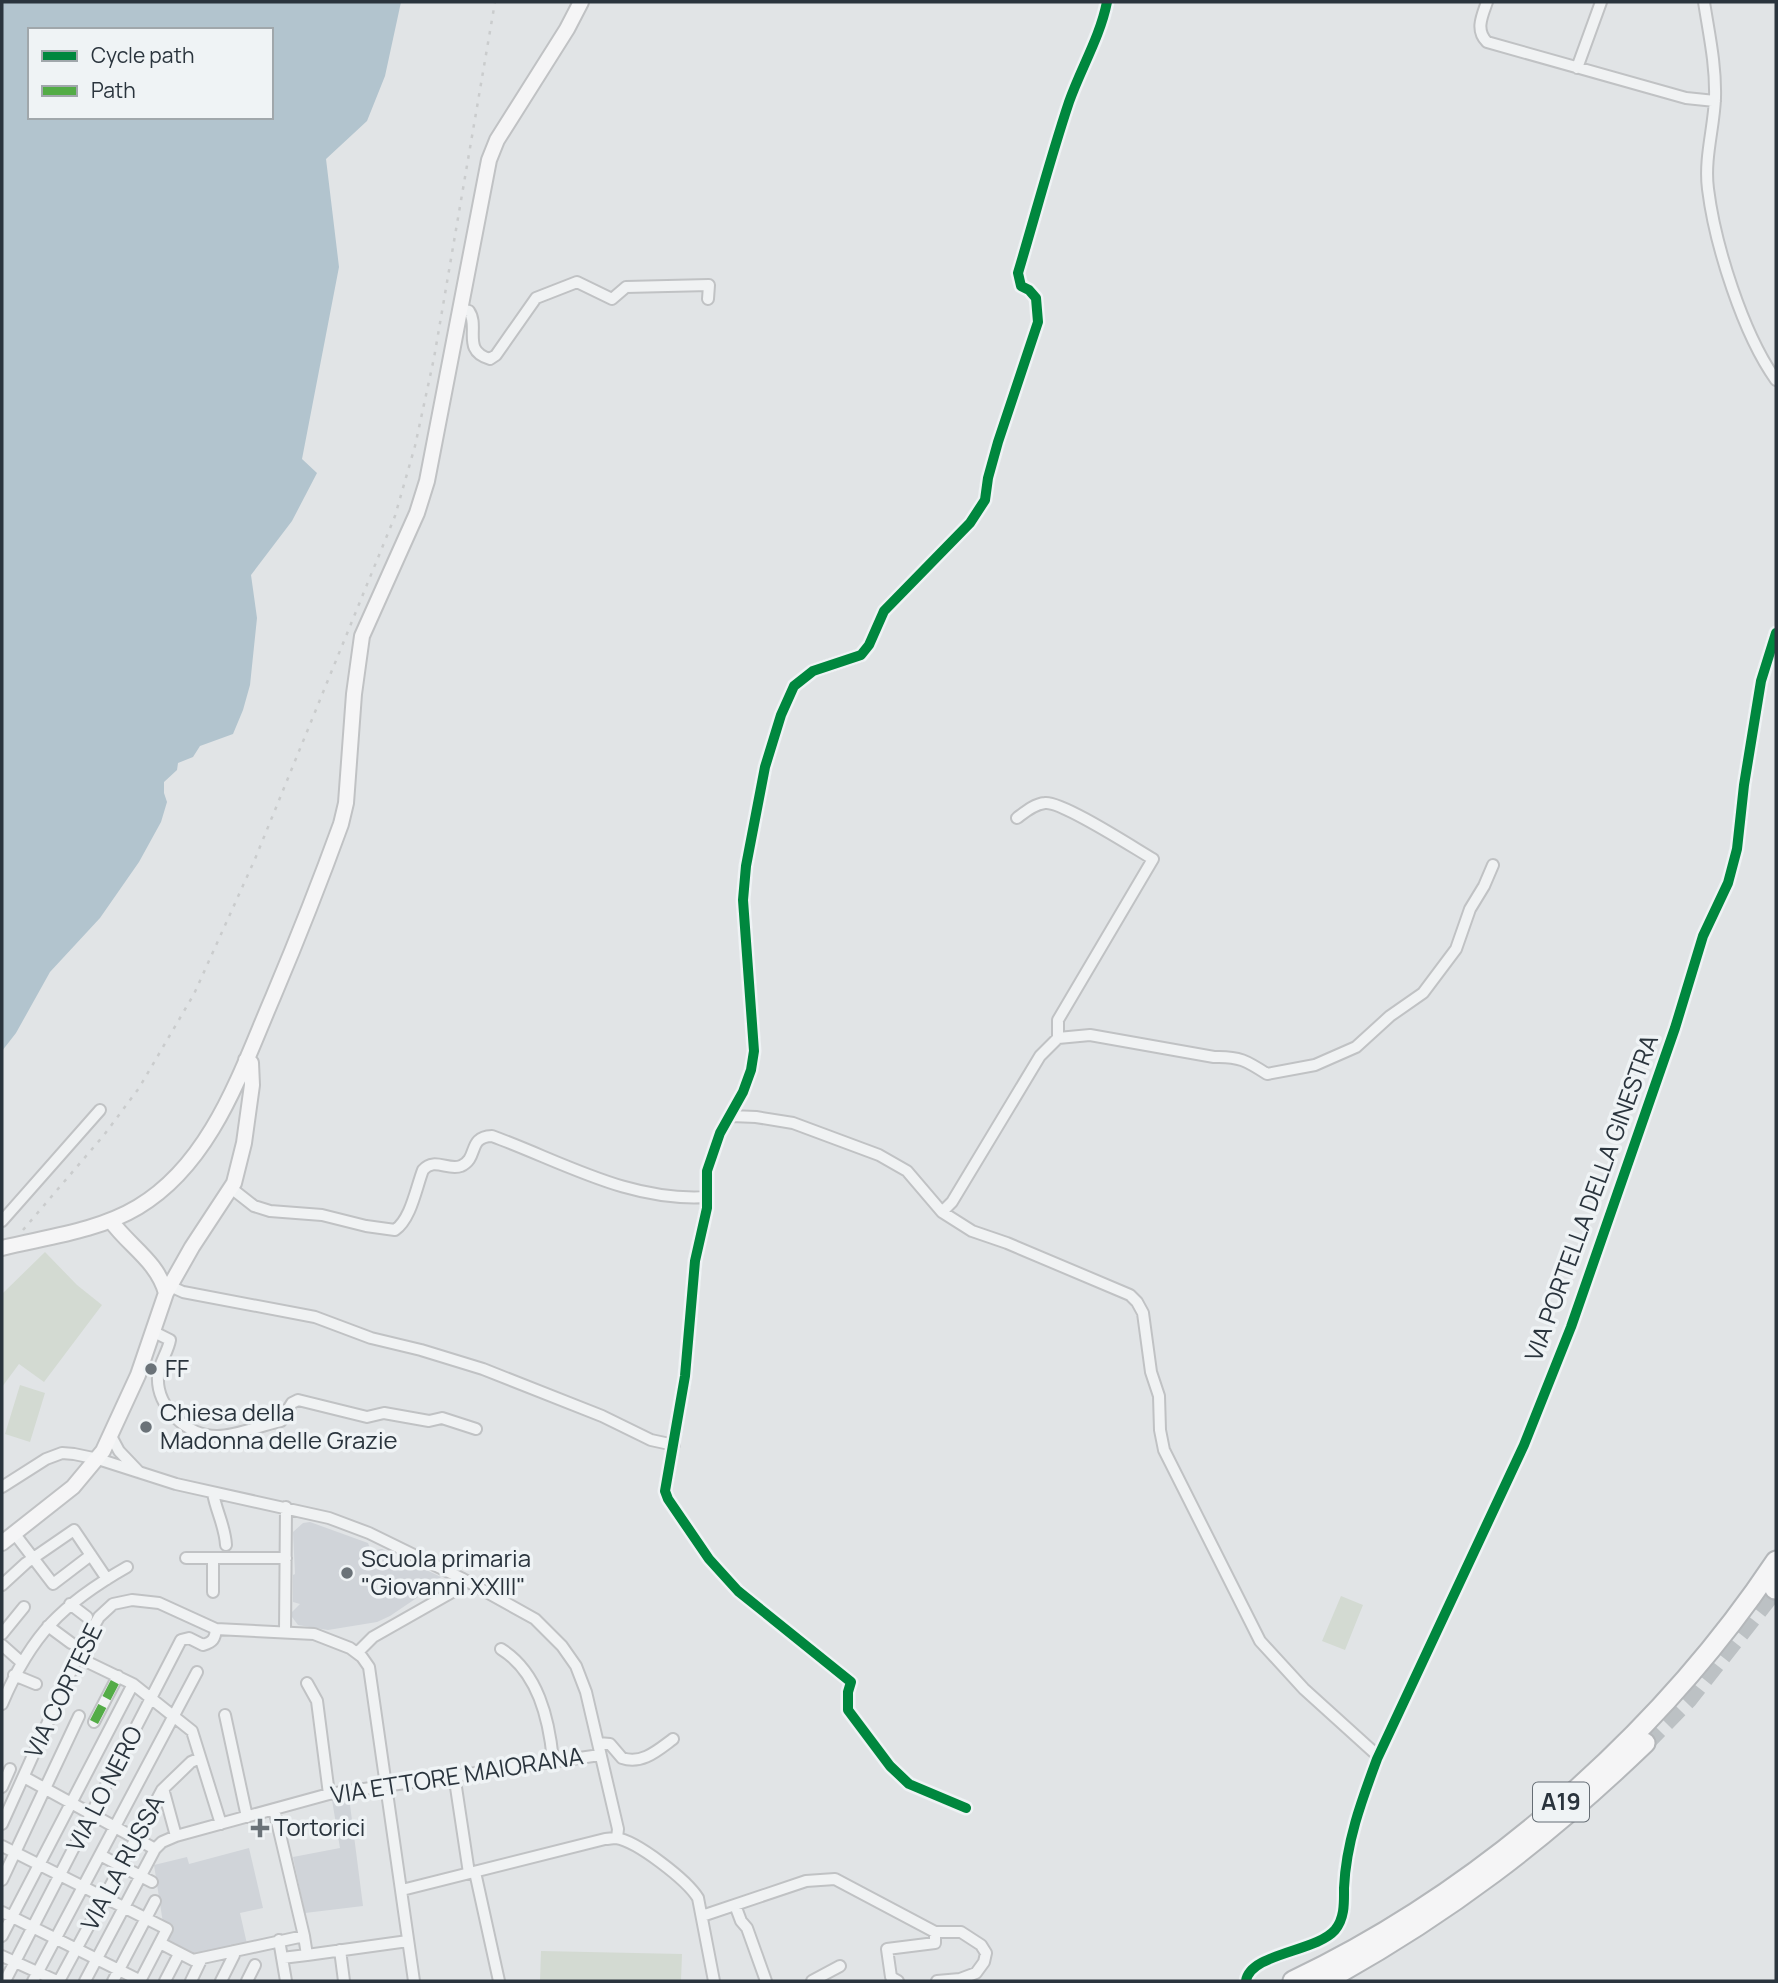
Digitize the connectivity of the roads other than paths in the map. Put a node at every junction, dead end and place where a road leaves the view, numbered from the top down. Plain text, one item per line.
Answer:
1 (581, 2) edge
2 (1107, 2) edge
3 (1487, 2) edge
4 (1601, 2) edge
5 (1704, 2) edge
6 (1577, 68) junction
7 (1715, 101) junction
8 (708, 299) dead end
9 (460, 309) junction
10 (1776, 380) edge
11 (1776, 633) edge
12 (1017, 818) dead end
13 (1493, 865) dead end
14 (1058, 1038) junction
15 (246, 1060) junction
16 (100, 1110) dead end
17 (731, 1116) junction
18 (231, 1188) junction
19 (707, 1197) junction
20 (942, 1212) junction
21 (2, 1221) edge
22 (111, 1221) junction
23 (2, 1248) edge
24 (169, 1290) junction
25 (154, 1332) junction
26 (476, 1429) dead end
27 (111, 1436) junction
28 (674, 1445) junction
29 (98, 1459) junction
30 (141, 1474) junction
31 (2, 1487) edge
32 (213, 1493) junction
33 (286, 1507) junction
34 (14, 1532) junction
35 (2, 1543) edge
36 (226, 1545) dead end
37 (91, 1555) junction
38 (186, 1558) dead end
39 (213, 1558) junction
40 (286, 1558) junction
41 (33, 1559) junction
42 (1776, 1561) edge
43 (127, 1567) dead end
44 (107, 1579) junction
45 (463, 1579) junction
46 (2, 1585) edge
47 (213, 1592) dead end
48 (70, 1604) junction
49 (24, 1607) dead end
50 (87, 1617) dead end
51 (48, 1626) junction
52 (216, 1629) junction
53 (285, 1631) junction
54 (2, 1633) edge
55 (71, 1643) dead end
56 (2, 1645) edge
57 (501, 1649) dead end
58 (357, 1653) junction
59 (77, 1657) junction
60 (20, 1661) junction
61 (197, 1672) dead end
62 (14, 1675) junction
63 (118, 1676) junction
64 (307, 1683) dead end
65 (36, 1684) dead end
66 (133, 1684) junction
67 (151, 1699) junction
68 (2, 1704) edge
69 (79, 1716) dead end
70 (173, 1716) junction
71 (225, 1716) dead end
72 (94, 1722) dead end
73 (673, 1739) dead end
74 (1645, 1742) tunnel mouth
75 (599, 1749) junction
76 (1378, 1756) junction
77 (200, 1758) junction
78 (553, 1760) junction
79 (10, 1769) dead end
80 (454, 1774) junction
81 (24, 1777) junction
82 (386, 1784) junction
83 (2, 1787) edge
84 (44, 1788) junction
85 (162, 1790) junction
86 (329, 1794) junction
87 (70, 1802) junction
88 (967, 1808) dead end
89 (274, 1809) junction
90 (92, 1814) junction
91 (247, 1817) junction
92 (2, 1824) edge
93 (221, 1824) junction
94 (114, 1826) junction
95 (176, 1836) junction
96 (617, 1838) junction
97 (136, 1839) junction
98 (2, 1846) edge
99 (155, 1849) junction
100 (15, 1853) junction
101 (100, 1855) junction
102 (38, 1864) junction
103 (122, 1866) junction
104 (472, 1873) junction
105 (61, 1875) junction
106 (141, 1876) junction
107 (2, 1880) edge
108 (152, 1882) dead end
109 (84, 1887) junction
110 (401, 1890) junction
111 (105, 1897) junction
112 (155, 1901) dead end
113 (735, 1905) junction
114 (124, 1907) junction
115 (7, 1914) edge
116 (702, 1916) junction
117 (146, 1918) junction
118 (33, 1927) junction
119 (935, 1932) junction
120 (304, 1936) junction
121 (2, 1937) edge
122 (55, 1938) junction
123 (279, 1940) junction
124 (408, 1941) junction
125 (160, 1943) junction
126 (76, 1949) junction
127 (340, 1950) junction
128 (234, 1951) junction
129 (179, 1954) junction
130 (307, 1955) junction
131 (2, 1956) edge
132 (202, 1958) junction
133 (282, 1958) junction
134 (97, 1959) junction
135 (15, 1962) junction
136 (255, 1965) dead end
137 (840, 1966) dead end
138 (119, 1970) junction
139 (35, 1977) edge
140 (5, 1981) edge
141 (58, 1981) edge
142 (85, 1981) edge
143 (113, 1981) edge
144 (140, 1981) edge
145 (165, 1981) edge
146 (191, 1981) edge
147 (221, 1981) edge
148 (247, 1981) edge
149 (286, 1981) edge
150 (344, 1981) edge
151 (414, 1981) edge
152 (499, 1981) edge
153 (714, 1981) edge
154 (766, 1981) edge
155 (813, 1981) edge
156 (898, 1981) edge
157 (937, 1981) edge
158 (1246, 1981) edge
159 (1293, 1981) edge
160 (1325, 1981) edge

1 - 9 main road
2 - 17 street
3 - 6 street
4 - 6 street
5 - 7 street
6 - 7 street
7 - 10 street
8 - 9 street
9 - 15 main road
11 - 76 street, VIA PORTELLA DELLA GINESTRA
12 - 14 street
13 - 14 street
14 - 20 street
15 - 18 main road
15 - 22 main road
16 - 21 street
17 - 19 street
17 - 20 street
18 - 19 street
18 - 24 main road
19 - 28 street
20 - 76 street
22 - 23 main road
22 - 24 main road
24 - 25 main road
24 - 28 street
25 - 26 street
25 - 27 main road
27 - 29 main road
27 - 30 street
28 - 88 street
29 - 30 street
29 - 31 street
29 - 34 main road
30 - 32 street
32 - 33 street
32 - 36 street
33 - 40 street
33 - 45 street
34 - 35 main road
34 - 41 street
37 - 41 street
37 - 41 street
37 - 44 street
38 - 39 street
39 - 40 street
39 - 47 street
40 - 53 street
41 - 46 street
42 - 159 highway, A19
43 - 44 street
44 - 48 street
45 - 58 street
45 - 75 street
48 - 50 street
48 - 51 street
49 - 54 street
51 - 55 street
51 - 60 street
52 - 53 street, VIA CORTESE
52 - 59 street, VIA CORTESE
52 - 67 street, VIA LO NERO
53 - 58 street, VIA CORTESE
56 - 60 street
57 - 78 street
58 - 82 street
59 - 63 street
59 - 81 street, VIA CORTESE
60 - 62 street
61 - 70 street
62 - 65 street
62 - 68 street
63 - 66 street
63 - 72 street
64 - 86 street
66 - 67 street
66 - 87 street
67 - 70 street
67 - 90 street, VIA LO NERO
69 - 84 street
70 - 77 street
70 - 94 street
71 - 91 street
73 - 75 street
74 - 160 highway, A19
75 - 78 street, VIA ETTORE MAIORANA
75 - 96 street
76 - 158 street, VIA PORTELLA DELLA GINESTRA
77 - 85 street, VIA LA RUSSA
77 - 93 street
78 - 80 street, VIA ETTORE MAIORANA
79 - 83 street
80 - 82 street, VIA ETTORE MAIORANA
80 - 104 street
81 - 84 street
81 - 92 street, VIA CORTESE
82 - 86 street, VIA ETTORE MAIORANA
82 - 110 street
84 - 87 street
84 - 100 street
85 - 95 street
85 - 97 street, VIA LA RUSSA
86 - 89 street, VIA ETTORE MAIORANA
87 - 90 street
87 - 102 street
89 - 91 street, VIA ETTORE MAIORANA
89 - 120 street
90 - 94 street
90 - 105 street, VIA LO NERO
91 - 93 street, VIA ETTORE MAIORANA
93 - 95 street, VIA ETTORE MAIORANA
94 - 97 street
94 - 101 street
95 - 99 street, VIA ETTORE MAIORANA
96 - 104 street
96 - 116 street
97 - 99 street
97 - 103 street, VIA LA RUSSA
98 - 100 street
99 - 106 street
100 - 102 street
100 - 107 street
101 - 103 street
101 - 109 street
102 - 105 street
102 - 115 street
103 - 106 street
103 - 111 street, VIA LA RUSSA
104 - 110 street
104 - 152 street
105 - 109 street
105 - 118 street, VIA LO NERO
106 - 108 street
106 - 114 street
109 - 111 street
109 - 122 street
110 - 124 street
111 - 114 street
111 - 126 street, VIA LA RUSSA
112 - 117 street
113 - 116 street
113 - 119 street
113 - 154 street
114 - 117 street
114 - 134 street
115 - 118 street
115 - 121 street
116 - 153 street
117 - 125 street
117 - 138 street
118 - 122 street
118 - 135 street, VIA LO NERO
119 - 156 street
119 - 157 street
120 - 123 street
120 - 130 street
122 - 126 street
122 - 139 street
123 - 128 street
123 - 133 street
124 - 127 street
124 - 151 street
125 - 129 street
125 - 144 street
126 - 134 street
126 - 141 street, VIA LA RUSSA
127 - 130 street
127 - 150 street
128 - 132 street
128 - 147 street
129 - 132 street
129 - 145 street
130 - 133 street
131 - 135 street
132 - 146 street
133 - 149 street
134 - 138 street
134 - 142 street
135 - 139 street
135 - 140 street, VIA LO NERO
136 - 148 street
137 - 155 street
138 - 143 street
138 - 144 street
139 - 141 street

